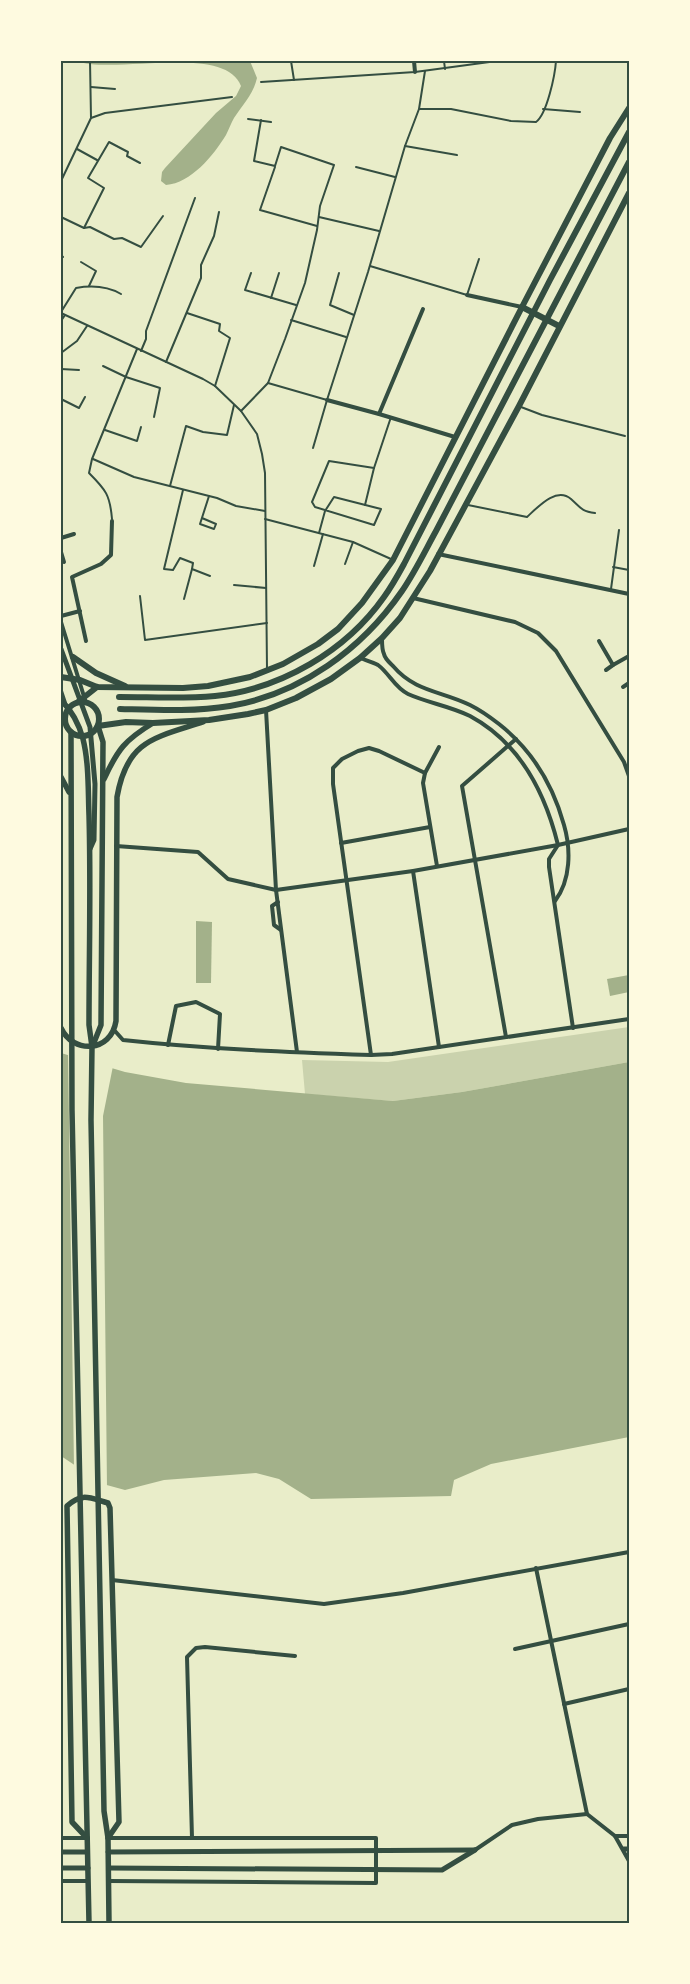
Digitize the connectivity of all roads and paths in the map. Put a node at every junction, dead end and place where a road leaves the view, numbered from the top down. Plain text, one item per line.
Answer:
1 (90, 61) edge
2 (290, 61) edge
3 (414, 61) edge
4 (444, 61) edge
5 (471, 61) edge
6 (497, 61) edge
7 (556, 61) edge
8 (485, 62) edge
9 (471, 65) junction
10 (445, 68) junction
11 (425, 71) junction
12 (416, 72) junction
13 (294, 80) junction
14 (261, 82) dead end
15 (91, 87) junction
16 (115, 89) dead end
17 (232, 97) dead end
18 (629, 108) edge
19 (543, 109) junction
20 (419, 110) junction
21 (580, 112) dead end
22 (91, 118) junction
23 (248, 119) dead end
24 (261, 120) junction
25 (271, 122) dead end
26 (629, 132) edge
27 (405, 146) junction
28 (77, 149) junction
29 (457, 155) dead end
30 (98, 160) junction
31 (140, 162) dead end
32 (629, 162) edge
33 (275, 166) junction
34 (356, 168) dead end
35 (395, 177) junction
36 (61, 181) edge
37 (629, 193) edge
38 (195, 198) dead end
39 (219, 212) dead end
40 (163, 216) dead end
41 (61, 217) edge
42 (319, 217) junction
43 (318, 226) junction
44 (84, 228) junction
45 (379, 231) junction
46 (479, 259) dead end
47 (81, 262) dead end
48 (370, 266) junction
49 (251, 273) dead end
50 (279, 273) dead end
51 (339, 273) dead end
52 (89, 286) junction
53 (121, 294) dead end
54 (467, 295) junction
55 (271, 298) junction
56 (296, 305) junction
57 (522, 307) junction
58 (424, 309) dead end
59 (61, 312) edge
60 (187, 313) junction
61 (533, 313) junction
62 (65, 315) junction
63 (354, 315) junction
64 (545, 319) junction
65 (292, 320) junction
66 (61, 321) edge
67 (87, 326) junction
68 (559, 326) junction
69 (347, 338) junction
70 (137, 349) junction
71 (142, 351) junction
72 (61, 353) edge
73 (166, 362) junction
74 (103, 366) dead end
75 (61, 369) edge
76 (79, 370) dead end
77 (126, 378) junction
78 (268, 383) junction
79 (214, 386) junction
80 (85, 397) dead end
81 (61, 399) edge
82 (328, 400) junction
83 (234, 405) junction
84 (519, 406) junction
85 (241, 411) junction
86 (379, 414) junction
87 (154, 417) dead end
88 (391, 417) junction
89 (141, 427) dead end
90 (105, 430) junction
91 (625, 436) dead end
92 (455, 437) junction
93 (313, 448) dead end
94 (92, 459) junction
95 (374, 468) junction
96 (170, 486) junction
97 (183, 490) junction
98 (209, 496) junction
99 (365, 505) junction
100 (465, 505) junction
101 (265, 511) junction
102 (324, 511) junction
103 (595, 513) dead end
104 (202, 518) junction
105 (265, 519) junction
106 (112, 521) joint
107 (618, 530) dead end
108 (319, 533) junction
109 (74, 534) dead end
110 (323, 534) junction
111 (61, 538) edge
112 (404, 539) junction
113 (353, 542) junction
114 (414, 544) junction
115 (61, 552) edge
116 (424, 552) junction
117 (438, 554) junction
118 (393, 560) junction
119 (64, 562) dead end
120 (345, 564) dead end
121 (314, 566) dead end
122 (613, 567) junction
123 (192, 570) junction
124 (629, 570) edge
125 (210, 576) dead end
126 (234, 585) dead end
127 (266, 588) junction
128 (611, 589) junction
129 (629, 594) edge
130 (140, 596) dead end
131 (413, 598) junction
132 (184, 599) dead end
133 (80, 611) junction
134 (61, 616) edge
135 (61, 622) edge
136 (267, 623) junction
137 (382, 638) junction
138 (86, 641) dead end
139 (599, 641) dead end
140 (61, 649) edge
141 (629, 656) edge
142 (73, 657) junction
143 (360, 658) junction
144 (613, 665) junction
145 (606, 670) dead end
146 (266, 672) junction
147 (61, 677) edge
148 (80, 680) junction
149 (629, 683) edge
150 (96, 687) junction
151 (623, 687) dead end
152 (128, 688) junction
153 (61, 691) edge
154 (444, 696) junction
155 (120, 697) dead end
156 (61, 700) edge
157 (85, 700) junction
158 (442, 705) junction
159 (120, 709) dead end
160 (266, 710) junction
161 (67, 711) junction
162 (209, 720) junction
163 (154, 723) junction
164 (98, 726) junction
165 (66, 728) edge
166 (516, 739) junction
167 (508, 745) junction
168 (439, 747) dead end
169 (425, 774) junction
170 (629, 776) edge
171 (61, 777) edge
172 (103, 781) junction
173 (70, 794) junction
174 (430, 827) junction
175 (629, 829) edge
176 (569, 842) junction
177 (340, 843) junction
178 (558, 845) junction
179 (116, 846) junction
180 (90, 850) junction
181 (475, 859) junction
182 (437, 866) junction
183 (413, 870) junction
184 (346, 881) junction
185 (276, 890) junction
186 (555, 901) junction
187 (629, 1019) edge
188 (61, 1028) edge
189 (573, 1028) junction
190 (115, 1031) junction
191 (506, 1037) junction
192 (168, 1045) junction
193 (92, 1047) junction
194 (439, 1047) junction
195 (218, 1049) junction
196 (297, 1052) junction
197 (371, 1055) junction
198 (629, 1552) edge
199 (536, 1568) junction
200 (112, 1580) junction
201 (629, 1624) edge
202 (550, 1643) junction
203 (515, 1649) dead end
204 (295, 1656) dead end
205 (629, 1689) edge
206 (564, 1704) junction
207 (587, 1814) junction
208 (615, 1836) junction
209 (629, 1836) edge
210 (61, 1838) edge
211 (87, 1838) junction
212 (108, 1838) junction
213 (192, 1838) junction
214 (626, 1849) edge
215 (475, 1850) junction
216 (376, 1851) junction
217 (61, 1852) edge
218 (87, 1852) junction
219 (108, 1852) junction
220 (629, 1861) edge
221 (61, 1868) edge
222 (88, 1868) junction
223 (108, 1868) junction
224 (375, 1870) junction
225 (61, 1881) edge
226 (88, 1881) junction
227 (109, 1881) junction
228 (89, 1923) edge
229 (110, 1923) edge

1 - 15 lane
2 - 13 lane
3 - 12 street
4 - 10 lane
5 - 9 lane
6 - 8 lane
7 - 19 lane
8 - 9 lane
9 - 10 lane
10 - 11 lane
11 - 12 lane
11 - 20 lane
12 - 13 lane
13 - 14 lane
15 - 16 lane
15 - 22 lane
17 - 22 lane
18 - 57 main road
19 - 20 lane
19 - 21 lane
20 - 27 lane
22 - 28 lane
23 - 24 lane
24 - 25 lane
24 - 33 lane
26 - 61 main road
27 - 29 lane
27 - 35 lane
28 - 30 lane
28 - 36 lane
30 - 31 lane
30 - 44 lane
32 - 64 main road
33 - 42 lane
33 - 43 lane
34 - 35 lane
35 - 45 lane
37 - 68 main road
38 - 71 lane
39 - 60 lane
40 - 44 lane
41 - 44 lane
42 - 43 lane
42 - 45 lane
43 - 56 lane
45 - 48 lane
46 - 54 lane
47 - 52 lane
48 - 54 lane
48 - 63 lane
49 - 55 lane
50 - 55 lane
51 - 63 lane
52 - 53 lane
52 - 59 lane
54 - 57 street
55 - 56 lane
56 - 65 lane
57 - 61 main road
57 - 92 main road
58 - 86 street
59 - 62 lane
60 - 73 lane
60 - 79 lane
61 - 64 main road
61 - 114 main road
62 - 66 lane
62 - 67 lane
63 - 69 lane
64 - 68 main road
64 - 116 main road
65 - 69 lane
65 - 78 lane
67 - 70 lane
67 - 72 lane
68 - 84 main road
69 - 82 lane
70 - 71 lane
70 - 77 lane
71 - 73 lane
73 - 79 lane
74 - 77 lane
75 - 76 lane
77 - 87 lane
77 - 90 lane
78 - 82 lane
78 - 85 lane
79 - 83 lane
80 - 81 lane
82 - 86 street
82 - 93 lane
83 - 85 lane
83 - 96 lane
84 - 91 lane
84 - 100 main road
85 - 101 lane
86 - 88 street
88 - 92 street
88 - 95 lane
89 - 90 lane
90 - 94 lane
92 - 112 main road
94 - 96 lane
94 - 106 lane
95 - 99 lane
95 - 102 lane
96 - 97 lane
97 - 98 lane
97 - 123 lane
98 - 101 lane
98 - 104 lane
99 - 102 lane
99 - 102 lane
100 - 103 lane
100 - 117 main road
101 - 105 lane
102 - 108 lane
104 - 104 lane
105 - 108 lane
105 - 127 lane
106 - 133 street
107 - 122 lane
108 - 110 lane
109 - 111 street
110 - 113 lane
110 - 121 lane
112 - 114 main road
112 - 118 main road
113 - 118 lane
113 - 120 lane
114 - 155 main road
115 - 119 street
116 - 117 main road
116 - 159 main road
117 - 128 street
117 - 131 main road
118 - 146 main road
122 - 124 lane
122 - 128 lane
123 - 125 lane
123 - 132 lane
126 - 127 lane
127 - 136 lane
128 - 129 street
130 - 136 lane
131 - 137 main road
131 - 170 street
133 - 134 street
133 - 138 street
135 - 142 street
136 - 146 lane
137 - 143 main road
137 - 154 street
139 - 144 street
140 - 180 street
141 - 144 street
142 - 148 street
142 - 152 main road
143 - 158 street
143 - 160 main road
144 - 145 street
146 - 152 main road
147 - 148 main road
148 - 150 main road
148 - 157 street
149 - 151 street
150 - 152 main road
150 - 157 main road
153 - 161 street
154 - 158 street
154 - 166 street
156 - 180 main road
157 - 161 main road
157 - 164 main road
158 - 167 street
160 - 162 main road
160 - 185 street
161 - 165 main road
162 - 163 main road
162 - 179 main road
163 - 164 main road
163 - 172 main road
164 - 165 main road
164 - 172 main road
165 - 173 main road
166 - 167 street
166 - 176 street
167 - 178 street
167 - 181 street
168 - 169 street
169 - 174 street
169 - 177 street
171 - 173 main road
172 - 193 main road
173 - 211 main road
174 - 177 street
174 - 182 street
175 - 176 street
176 - 178 street
176 - 186 street
177 - 184 street
178 - 181 street
178 - 186 street
179 - 185 street
179 - 190 main road
180 - 193 main road
181 - 182 street
181 - 191 street
182 - 183 street
183 - 184 street
183 - 194 street
184 - 185 street
184 - 197 street
185 - 196 street
186 - 189 street
187 - 189 street
188 - 190 main road
189 - 191 street
190 - 192 street
191 - 194 street
192 - 195 street
192 - 195 street
193 - 212 main road
194 - 197 street
195 - 196 street
196 - 197 street
198 - 199 street
199 - 200 street
199 - 202 street
200 - 211 main road
200 - 212 main road
201 - 202 street
202 - 203 street
202 - 206 street
204 - 213 street
205 - 206 street
206 - 207 street
207 - 208 street
207 - 215 street
208 - 209 street
208 - 214 street
210 - 211 street
211 - 218 main road
212 - 213 street
212 - 219 main road
213 - 216 street
214 - 220 street
215 - 216 street
215 - 224 street
216 - 219 street
216 - 224 street
217 - 218 street
218 - 222 main road
219 - 223 main road
221 - 222 street
222 - 226 main road
223 - 224 street
223 - 227 main road
224 - 227 street
225 - 226 street
226 - 228 main road
227 - 229 main road

